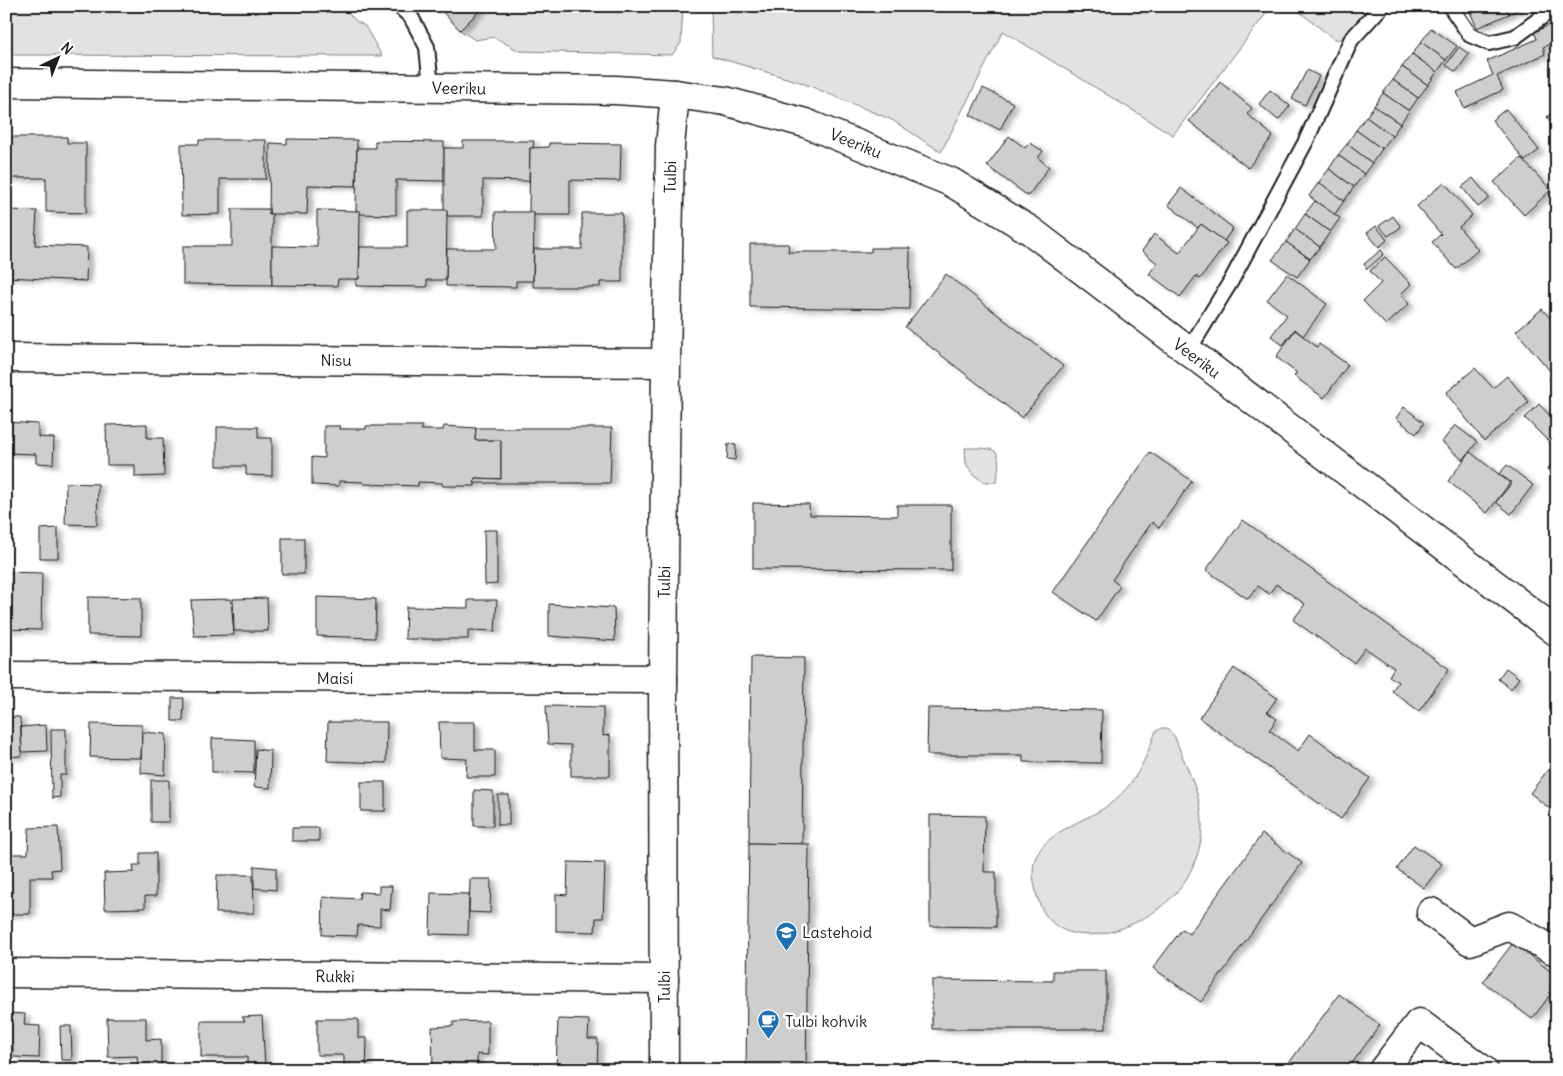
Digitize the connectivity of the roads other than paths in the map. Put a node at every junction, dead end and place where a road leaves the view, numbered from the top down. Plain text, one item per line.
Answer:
1 (400, 6) edge
2 (1382, 6) edge
3 (1450, 6) edge
4 (1550, 6) edge
5 (6, 83) edge
6 (431, 87) junction
7 (675, 94) junction
8 (1188, 351) junction
9 (6, 358) edge
10 (666, 362) junction
11 (1557, 632) edge
12 (6, 676) edge
13 (663, 679) junction
14 (1431, 912) dead end
15 (1557, 950) edge
16 (6, 973) edge
17 (664, 979) junction
18 (664, 1070) edge
19 (1383, 1070) edge
20 (1483, 1070) edge

1 - 6 lane
2 - 8 lane
3 - 4 lane
5 - 6 street, Veeriku
6 - 7 street, Veeriku
7 - 8 street, Veeriku
7 - 10 street, Tulbi
8 - 11 street, Veeriku
9 - 10 street, Nisu
10 - 13 street, Tulbi
12 - 13 street, Maisi
13 - 17 street, Tulbi
14 - 15 street
16 - 17 street, Rukki
17 - 18 street, Tulbi
19 - 20 street

